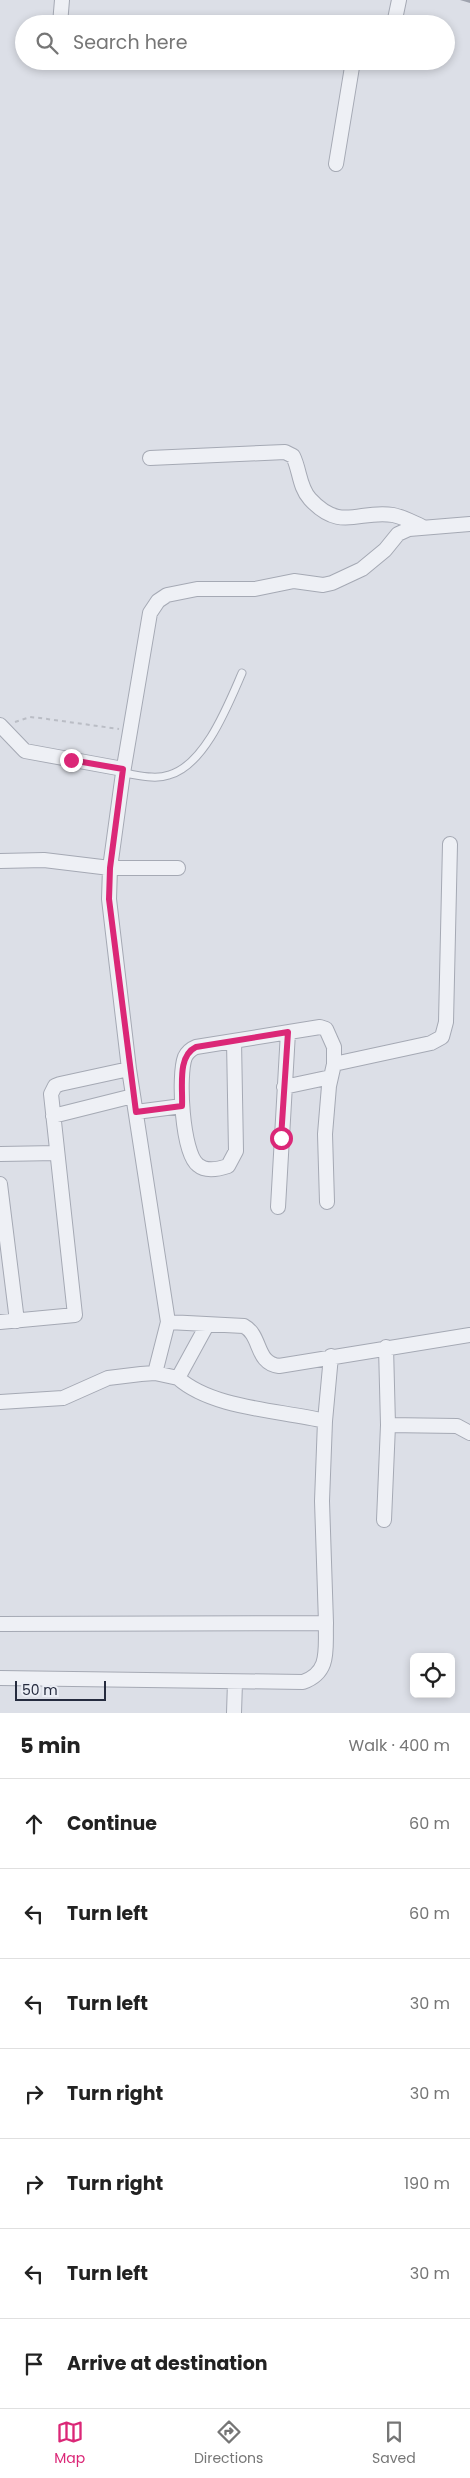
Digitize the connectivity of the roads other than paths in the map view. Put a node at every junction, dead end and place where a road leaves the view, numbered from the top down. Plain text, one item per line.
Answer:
1 (62, 0) edge
2 (399, 0) edge
3 (61, 15) edge
4 (396, 15) edge
5 (352, 70) edge
6 (336, 164) dead end
7 (150, 458) dead end
8 (470, 524) edge
9 (421, 526) junction
10 (242, 673) dead end
11 (3, 727) edge
12 (123, 771) junction
13 (450, 844) dead end
14 (0, 861) edge
15 (110, 868) junction
16 (178, 868) dead end
17 (288, 1032) junction
18 (234, 1041) junction
19 (129, 1069) junction
20 (332, 1071) junction
21 (284, 1087) junction
22 (133, 1096) junction
23 (182, 1106) junction
24 (136, 1112) junction
25 (53, 1116) junction
26 (57, 1153) junction
27 (0, 1154) edge
28 (0, 1184) edge
29 (327, 1202) dead end
30 (278, 1207) dead end
31 (17, 1321) junction
32 (0, 1322) edge
33 (168, 1322) junction
34 (207, 1325) junction
35 (470, 1335) edge
36 (386, 1347) junction
37 (331, 1356) junction
38 (155, 1373) junction
39 (178, 1378) junction
40 (0, 1402) edge
41 (325, 1421) junction
42 (388, 1425) junction
43 (470, 1433) edge
44 (384, 1520) dead end
45 (326, 1623) junction
46 (0, 1624) edge
47 (0, 1678) edge
48 (235, 1682) junction
49 (234, 1713) edge

1 - 3 street
2 - 4 street
5 - 6 street
7 - 9 street
8 - 9 street
9 - 12 street
10 - 12 lane
11 - 12 street
12 - 15 street
13 - 20 street
14 - 15 street
15 - 16 street
15 - 19 street
17 - 18 street
17 - 20 street
17 - 21 street
18 - 23 street
18 - 23 street
19 - 22 street
19 - 25 street
20 - 21 street
20 - 29 street
21 - 30 street
22 - 24 street
22 - 25 street
23 - 24 street
24 - 33 street
25 - 26 street
26 - 27 street
26 - 31 street
28 - 31 street
31 - 32 street
33 - 34 street
33 - 38 street
34 - 37 street
34 - 39 street
35 - 36 street
36 - 37 street
36 - 42 street
37 - 41 street
38 - 39 street
38 - 40 street
39 - 41 street
41 - 45 street
42 - 43 street
42 - 44 street
45 - 46 street
45 - 48 street
47 - 48 street
48 - 49 street

